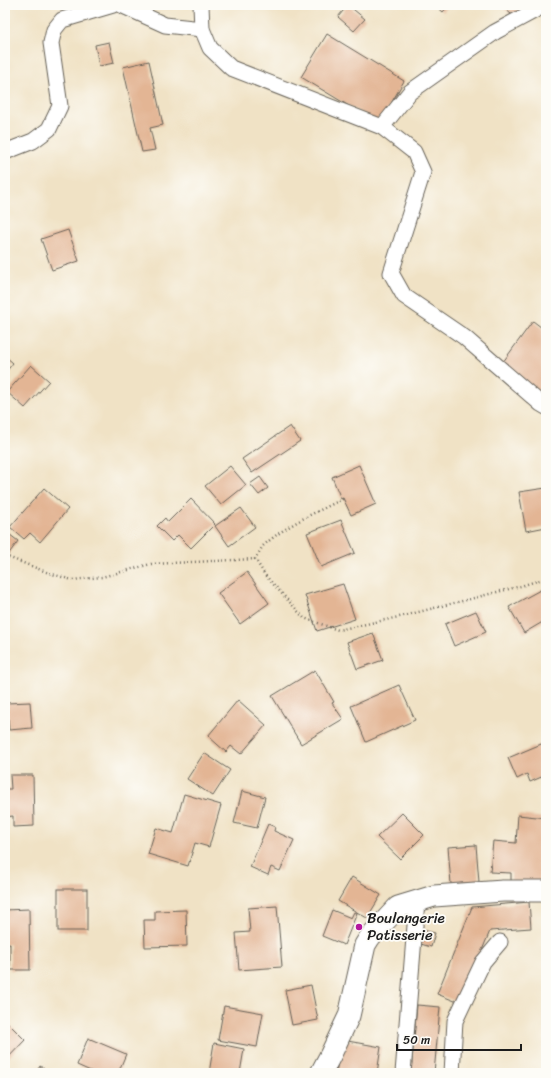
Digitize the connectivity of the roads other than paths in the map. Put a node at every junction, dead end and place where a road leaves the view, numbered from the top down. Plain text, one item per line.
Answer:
1 (113, 5) edge
2 (121, 5) edge
3 (201, 5) edge
4 (545, 5) edge
5 (202, 29) junction
6 (382, 127) junction
7 (5, 152) edge
8 (546, 407) edge
9 (546, 891) edge
10 (417, 901) junction
11 (500, 942) dead end
12 (326, 1067) edge
13 (404, 1073) edge
14 (452, 1073) edge

1 - 7 street
2 - 5 street
3 - 5 street
4 - 6 street
5 - 6 street
6 - 8 street
9 - 10 main road
10 - 12 main road
10 - 13 street
11 - 14 street

